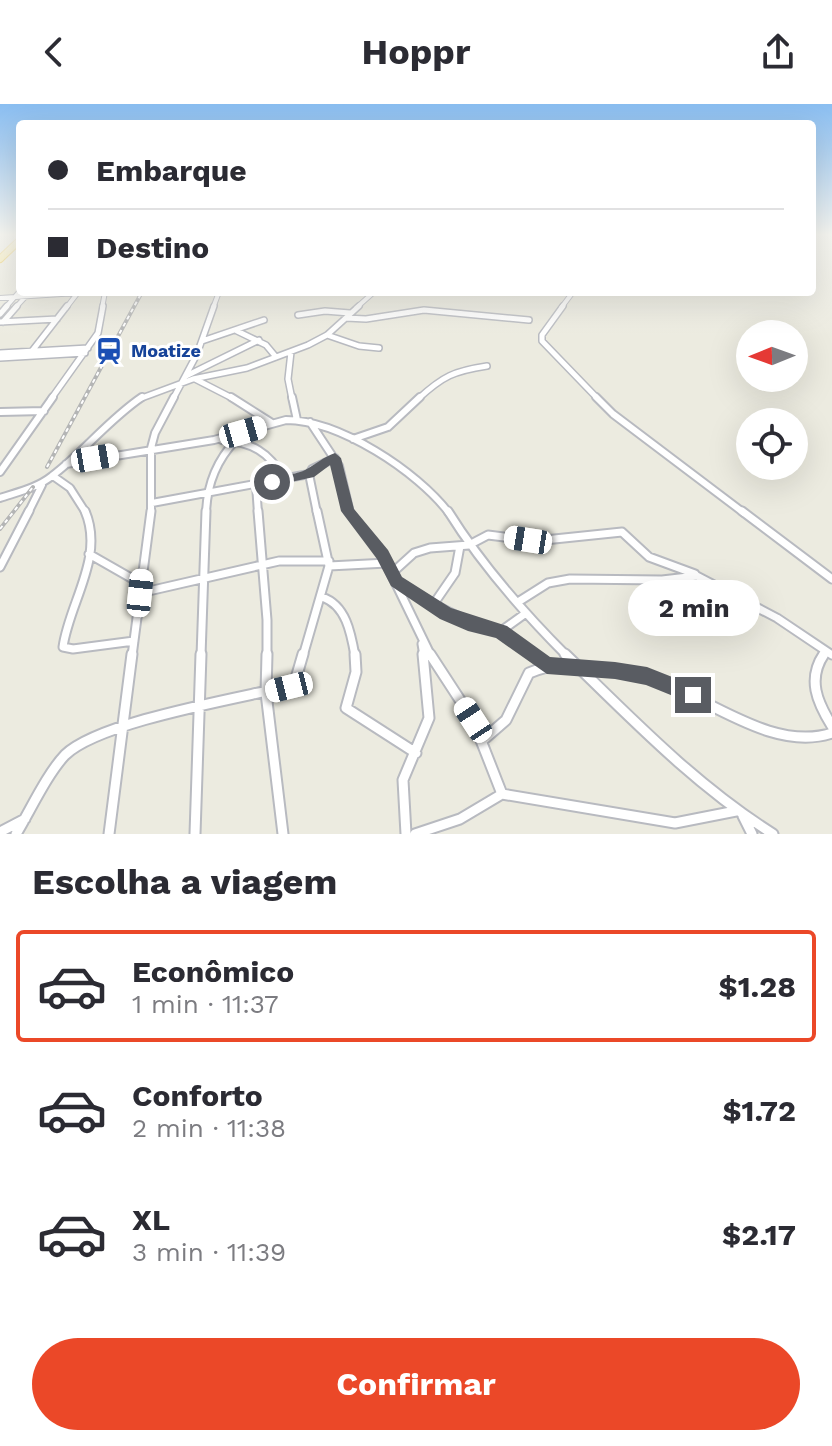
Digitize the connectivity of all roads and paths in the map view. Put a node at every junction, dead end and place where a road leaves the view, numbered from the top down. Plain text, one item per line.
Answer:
1 (16, 295) edge
2 (26, 296) edge
3 (75, 296) edge
4 (104, 296) edge
5 (218, 296) edge
6 (369, 296) edge
7 (570, 296) edge
8 (0, 314) edge
9 (298, 315) dead end
10 (348, 315) junction
11 (57, 319) junction
12 (264, 320) dead end
13 (529, 320) dead end
14 (1, 323) edge
15 (236, 330) junction
16 (327, 335) junction
17 (259, 340) junction
18 (202, 341) junction
19 (379, 348) dead end
20 (86, 350) junction
21 (32, 351) junction
22 (291, 352) junction
23 (0, 355) edge
24 (276, 357) junction
25 (487, 366) dead end
26 (184, 379) junction
27 (193, 379) junction
28 (44, 411) junction
29 (0, 412) edge
30 (297, 420) junction
31 (310, 422) junction
32 (272, 423) junction
33 (353, 439) junction
34 (214, 440) junction
35 (236, 440) junction
36 (151, 448) junction
37 (335, 458) junction
38 (66, 464) junction
39 (0, 472) edge
40 (309, 474) junction
41 (53, 476) junction
42 (283, 478) junction
43 (43, 483) junction
44 (256, 485) junction
45 (207, 490) junction
46 (0, 498) edge
47 (152, 503) junction
48 (465, 546) junction
49 (89, 554) junction
50 (329, 563) junction
51 (387, 563) junction
52 (264, 566) junction
53 (0, 567) edge
54 (697, 576) junction
55 (142, 577) junction
56 (394, 577) junction
57 (832, 579) edge
58 (204, 580) junction
59 (140, 593) junction
60 (322, 597) junction
61 (518, 602) junction
62 (433, 605) junction
63 (526, 613) junction
64 (501, 631) junction
65 (421, 640) junction
66 (134, 641) junction
67 (829, 653) edge
68 (547, 665) junction
69 (581, 667) junction
70 (266, 693) junction
71 (200, 709) junction
72 (122, 726) junction
73 (832, 726) edge
74 (832, 733) edge
75 (483, 740) junction
76 (416, 753) junction
77 (502, 794) junction
78 (739, 814) junction
79 (25, 819) junction
80 (672, 829) edge
81 (0, 832) edge
82 (16, 834) edge
83 (109, 834) edge
84 (195, 834) edge
85 (283, 834) edge
86 (406, 834) edge
87 (415, 834) edge
88 (752, 834) edge
89 (773, 834) edge

1 - 8 street
2 - 14 street
3 - 11 street
4 - 20 street
5 - 18 street
6 - 10 street
7 - 57 street
9 - 10 street
10 - 13 street
10 - 16 street
11 - 14 street
11 - 21 street
12 - 15 street
15 - 17 street
15 - 18 street
16 - 19 street
16 - 22 street
17 - 24 street
17 - 26 street
18 - 26 street
20 - 21 street
20 - 23 street
20 - 28 street
21 - 23 street
22 - 24 street
22 - 30 street
24 - 27 street
25 - 33 street
26 - 27 street
26 - 36 street
26 - 38 street
27 - 32 street
28 - 29 street
28 - 39 street
30 - 31 street
30 - 32 street
31 - 33 street
31 - 37 street
32 - 34 street
33 - 48 street
34 - 35 street
34 - 36 street
35 - 42 street
35 - 45 street
36 - 38 street
36 - 47 street
37 - 40 street
37 - 51 street
38 - 41 street
40 - 42 street
40 - 50 street
41 - 43 street
41 - 49 street
42 - 44 street
43 - 46 street
43 - 53 street
44 - 45 street
44 - 52 street
45 - 47 street
45 - 58 street
47 - 55 street
48 - 54 street
48 - 56 street
48 - 61 street
48 - 62 street
49 - 55 street
49 - 66 street
50 - 51 street
50 - 52 street
50 - 60 street
51 - 56 street
52 - 58 street
52 - 70 street
54 - 61 street
54 - 67 street
55 - 59 street
56 - 62 street
56 - 65 street
58 - 59 street
58 - 71 street
59 - 66 street
60 - 70 street
60 - 76 street
61 - 63 street
62 - 64 street
63 - 64 street
63 - 69 street
64 - 68 street
65 - 75 street
65 - 76 street
66 - 72 street
67 - 73 street
68 - 69 street
68 - 75 street
69 - 74 street
69 - 78 street
70 - 71 street
70 - 85 street
71 - 72 street
71 - 84 street
72 - 79 street
72 - 83 street
75 - 77 street
76 - 86 street
77 - 80 street
77 - 87 street
78 - 80 street
78 - 88 street
78 - 89 street
79 - 81 street
79 - 82 street

